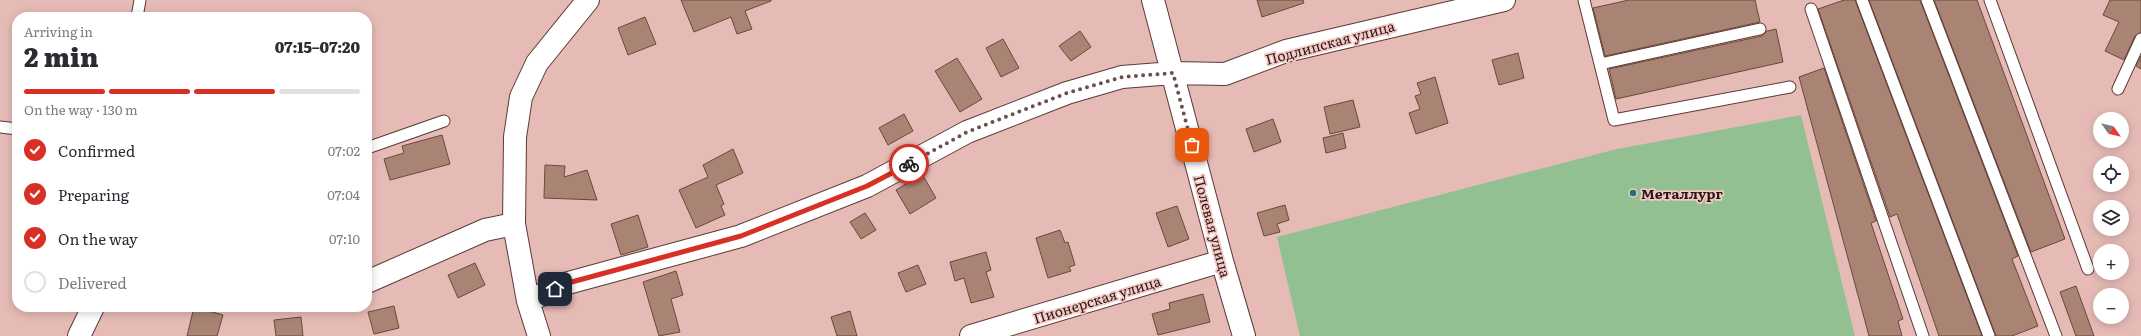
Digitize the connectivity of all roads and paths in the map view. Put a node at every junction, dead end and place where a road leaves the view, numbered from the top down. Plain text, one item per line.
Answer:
1 (140, 0) edge
2 (588, 0) edge
3 (1153, 0) edge
4 (1504, 0) edge
5 (1584, 0) edge
6 (1862, 0) edge
7 (1927, 0) edge
8 (1990, 0) edge
9 (1810, 9) dead end
10 (137, 12) edge
11 (1760, 29) dead end
12 (2141, 39) edge
13 (1600, 64) junction
14 (1173, 73) junction
15 (1790, 87) dead end
16 (2118, 89) dead end
17 (444, 121) dead end
18 (0, 127) edge
19 (12, 128) edge
20 (372, 146) edge
21 (514, 224) junction
22 (1222, 261) junction
23 (2088, 269) dead end
24 (372, 280) edge
25 (528, 301) junction
26 (91, 312) edge
27 (79, 336) edge
28 (539, 336) edge
29 (971, 336) edge
30 (1244, 336) edge
31 (1923, 336) edge
32 (1990, 336) edge
33 (2056, 336) edge

1 - 10 lane
2 - 21 street
3 - 14 street, Полевая улица
4 - 14 street, Подлипская улица
5 - 13 lane
6 - 32 lane
7 - 33 lane
8 - 23 lane
9 - 31 lane
11 - 13 lane
12 - 16 lane
13 - 15 lane
14 - 22 street, Полевая улица
14 - 25 street, Подлипская улица
17 - 20 lane
18 - 19 lane
21 - 24 street
21 - 25 street
22 - 29 street, Пионерская улица
22 - 30 street, Полевая улица
25 - 28 street
26 - 27 street

